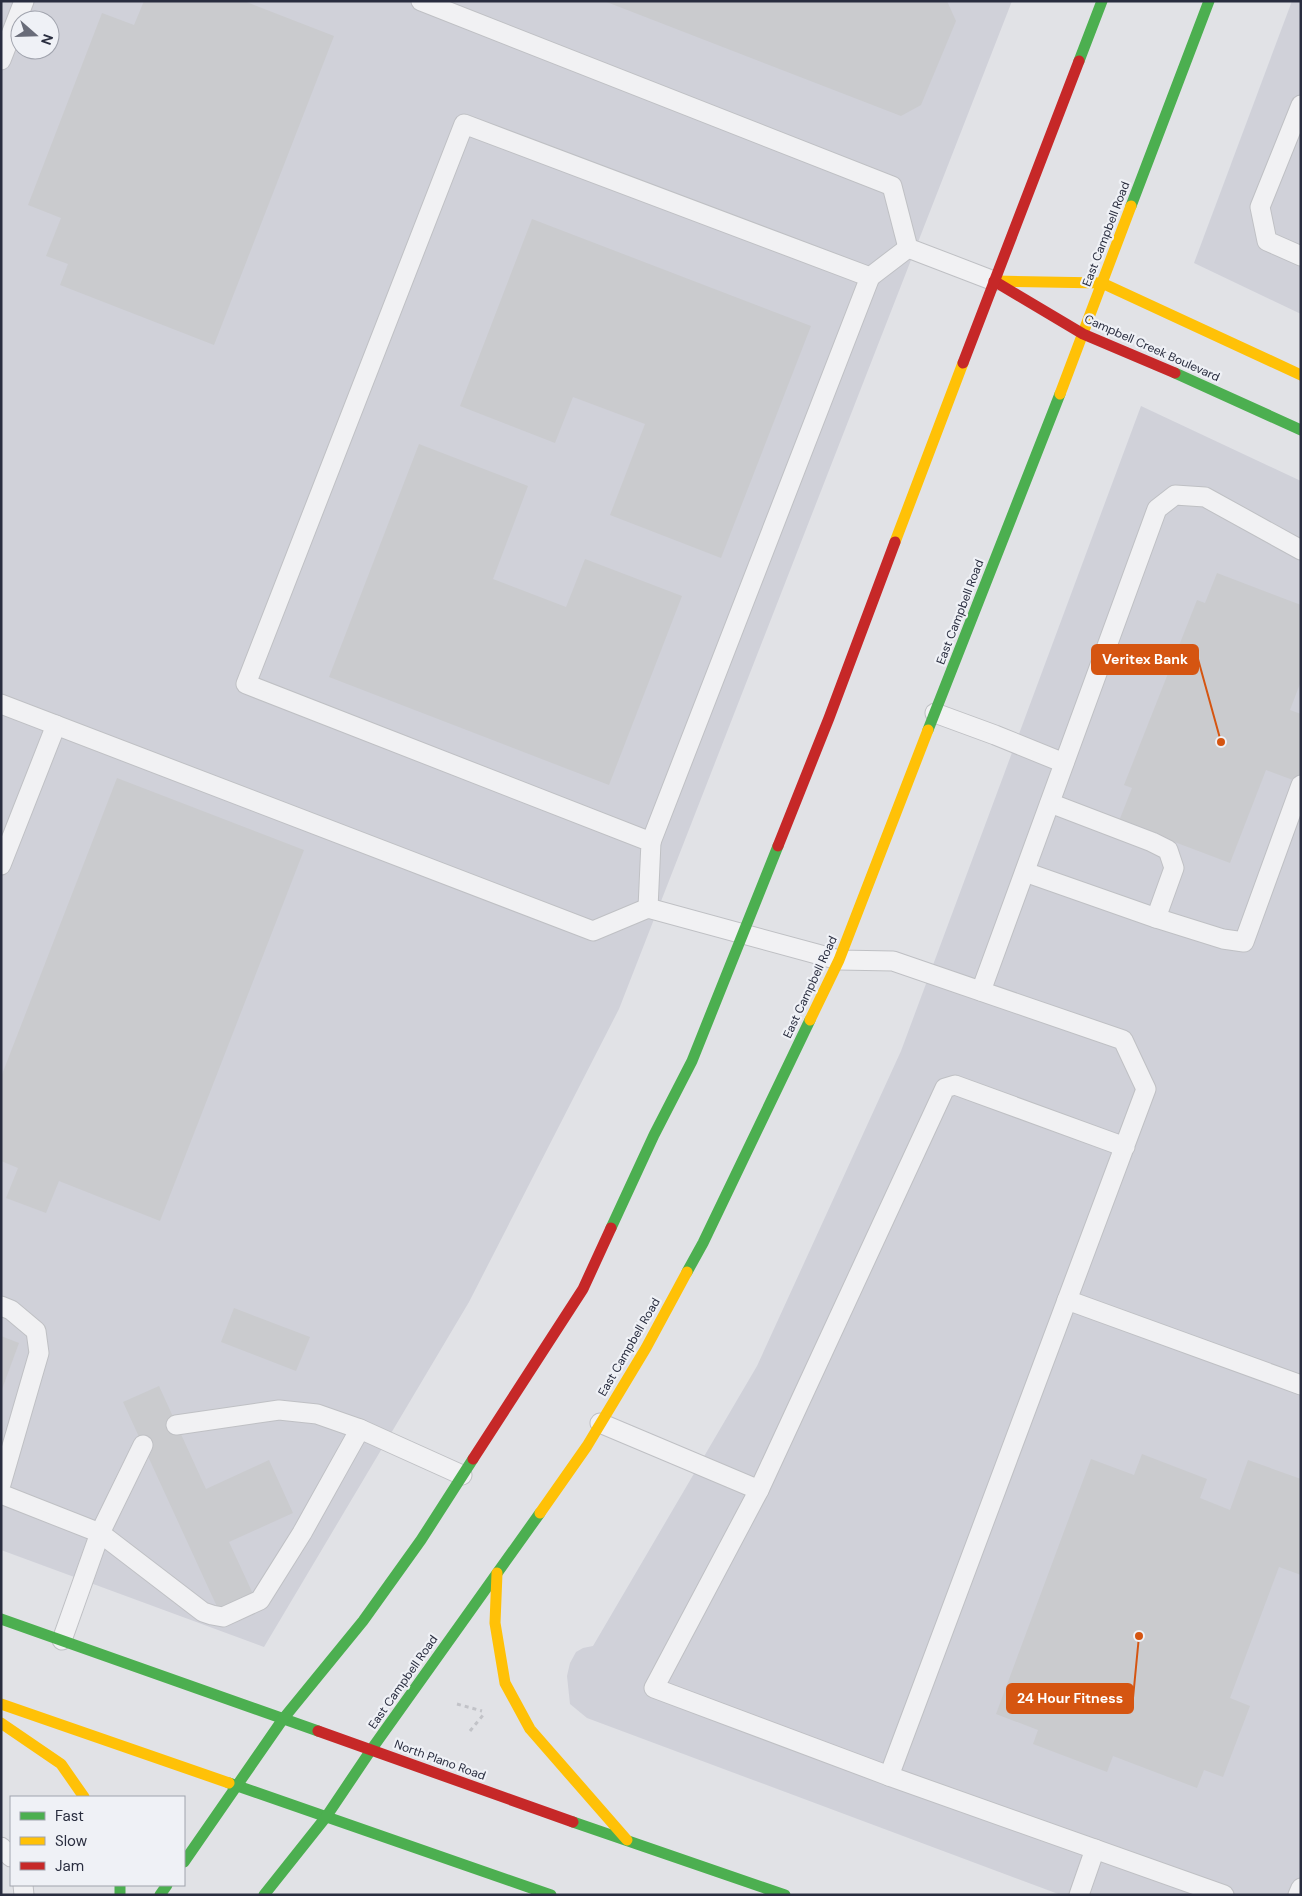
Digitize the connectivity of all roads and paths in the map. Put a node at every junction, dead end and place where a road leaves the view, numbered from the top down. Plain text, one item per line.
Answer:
1 (24, 1) edge
2 (421, 1) edge
3 (1102, 1) edge
4 (1209, 1) edge
5 (443, 5) edge
6 (1, 60) edge
7 (1301, 105) edge
8 (908, 248) junction
9 (1301, 256) edge
10 (870, 277) junction
11 (994, 281) junction
12 (1102, 283) junction
13 (1083, 334) junction
14 (1301, 375) edge
15 (1301, 430) edge
16 (1301, 550) edge
17 (1, 704) edge
18 (935, 713) junction
19 (56, 725) junction
20 (1064, 763) junction
21 (1301, 786) edge
22 (1050, 803) junction
23 (650, 842) junction
24 (1, 864) edge
25 (1025, 872) junction
26 (648, 908) junction
27 (1156, 918) junction
28 (742, 935) junction
29 (839, 960) junction
30 (981, 991) junction
31 (1125, 1146) junction
32 (1067, 1300) junction
33 (1, 1306) edge
34 (1301, 1385) edge
35 (600, 1423) junction
36 (176, 1425) dead end
37 (360, 1429) junction
38 (143, 1445) dead end
39 (462, 1475) junction
40 (1, 1484) edge
41 (759, 1490) junction
42 (1, 1494) edge
43 (100, 1533) junction
44 (497, 1573) junction
45 (1, 1619) edge
46 (62, 1640) junction
47 (1, 1704) edge
48 (457, 1704) dead end
49 (283, 1719) junction
50 (1, 1723) edge
51 (470, 1731) dead end
52 (371, 1750) junction
53 (889, 1776) junction
54 (238, 1786) junction
55 (83, 1796) edge
56 (326, 1816) junction
57 (628, 1841) junction
58 (1, 1847) edge
59 (1095, 1849) junction
60 (10, 1856) edge
61 (185, 1861) edge
62 (1301, 1888) edge
63 (264, 1895) edge
64 (551, 1895) edge
65 (785, 1895) edge
66 (1079, 1895) edge
67 (1224, 1895) edge
68 (1298, 1895) edge

1 - 6 lane
2 - 5 lane
3 - 11 main road
4 - 12 main road, East Campbell Road
5 - 8 lane
7 - 9 lane
8 - 10 lane
8 - 11 lane
10 - 23 lane
10 - 23 lane
11 - 12 main road
11 - 13 main road, Campbell Creek Boulevard
11 - 28 main road
12 - 13 main road, East Campbell Road
12 - 14 main road
13 - 15 main road, Campbell Creek Boulevard
13 - 18 main road, East Campbell Road
16 - 20 lane
17 - 19 lane
18 - 20 lane
18 - 29 main road, East Campbell Road
19 - 24 lane
19 - 26 lane
20 - 22 lane
21 - 27 lane
22 - 25 lane
22 - 27 lane
23 - 26 lane
25 - 27 lane
25 - 30 lane
26 - 28 lane
28 - 29 lane
28 - 39 main road
29 - 30 lane
29 - 35 main road, East Campbell Road
30 - 31 lane
31 - 32 lane
31 - 41 lane
32 - 34 lane
32 - 53 lane
33 - 40 lane
35 - 41 lane
35 - 44 main road, East Campbell Road
36 - 37 lane
37 - 39 lane
37 - 43 lane
38 - 43 lane
39 - 49 main road
41 - 53 lane
42 - 43 lane
43 - 46 lane
44 - 52 main road, East Campbell Road
44 - 57 main road
45 - 46 main road, North Plano Road
46 - 49 main road, North Plano Road
47 - 54 main road
48 - 51 path
49 - 52 main road, North Plano Road
49 - 54 main road
50 - 55 main road
52 - 56 main road, East Campbell Road
52 - 57 main road, North Plano Road
53 - 59 lane
54 - 56 main road
54 - 61 main road
56 - 63 main road, East Campbell Road
56 - 64 main road
57 - 65 main road, North Plano Road
58 - 60 lane
59 - 66 lane
59 - 67 lane
62 - 68 lane

